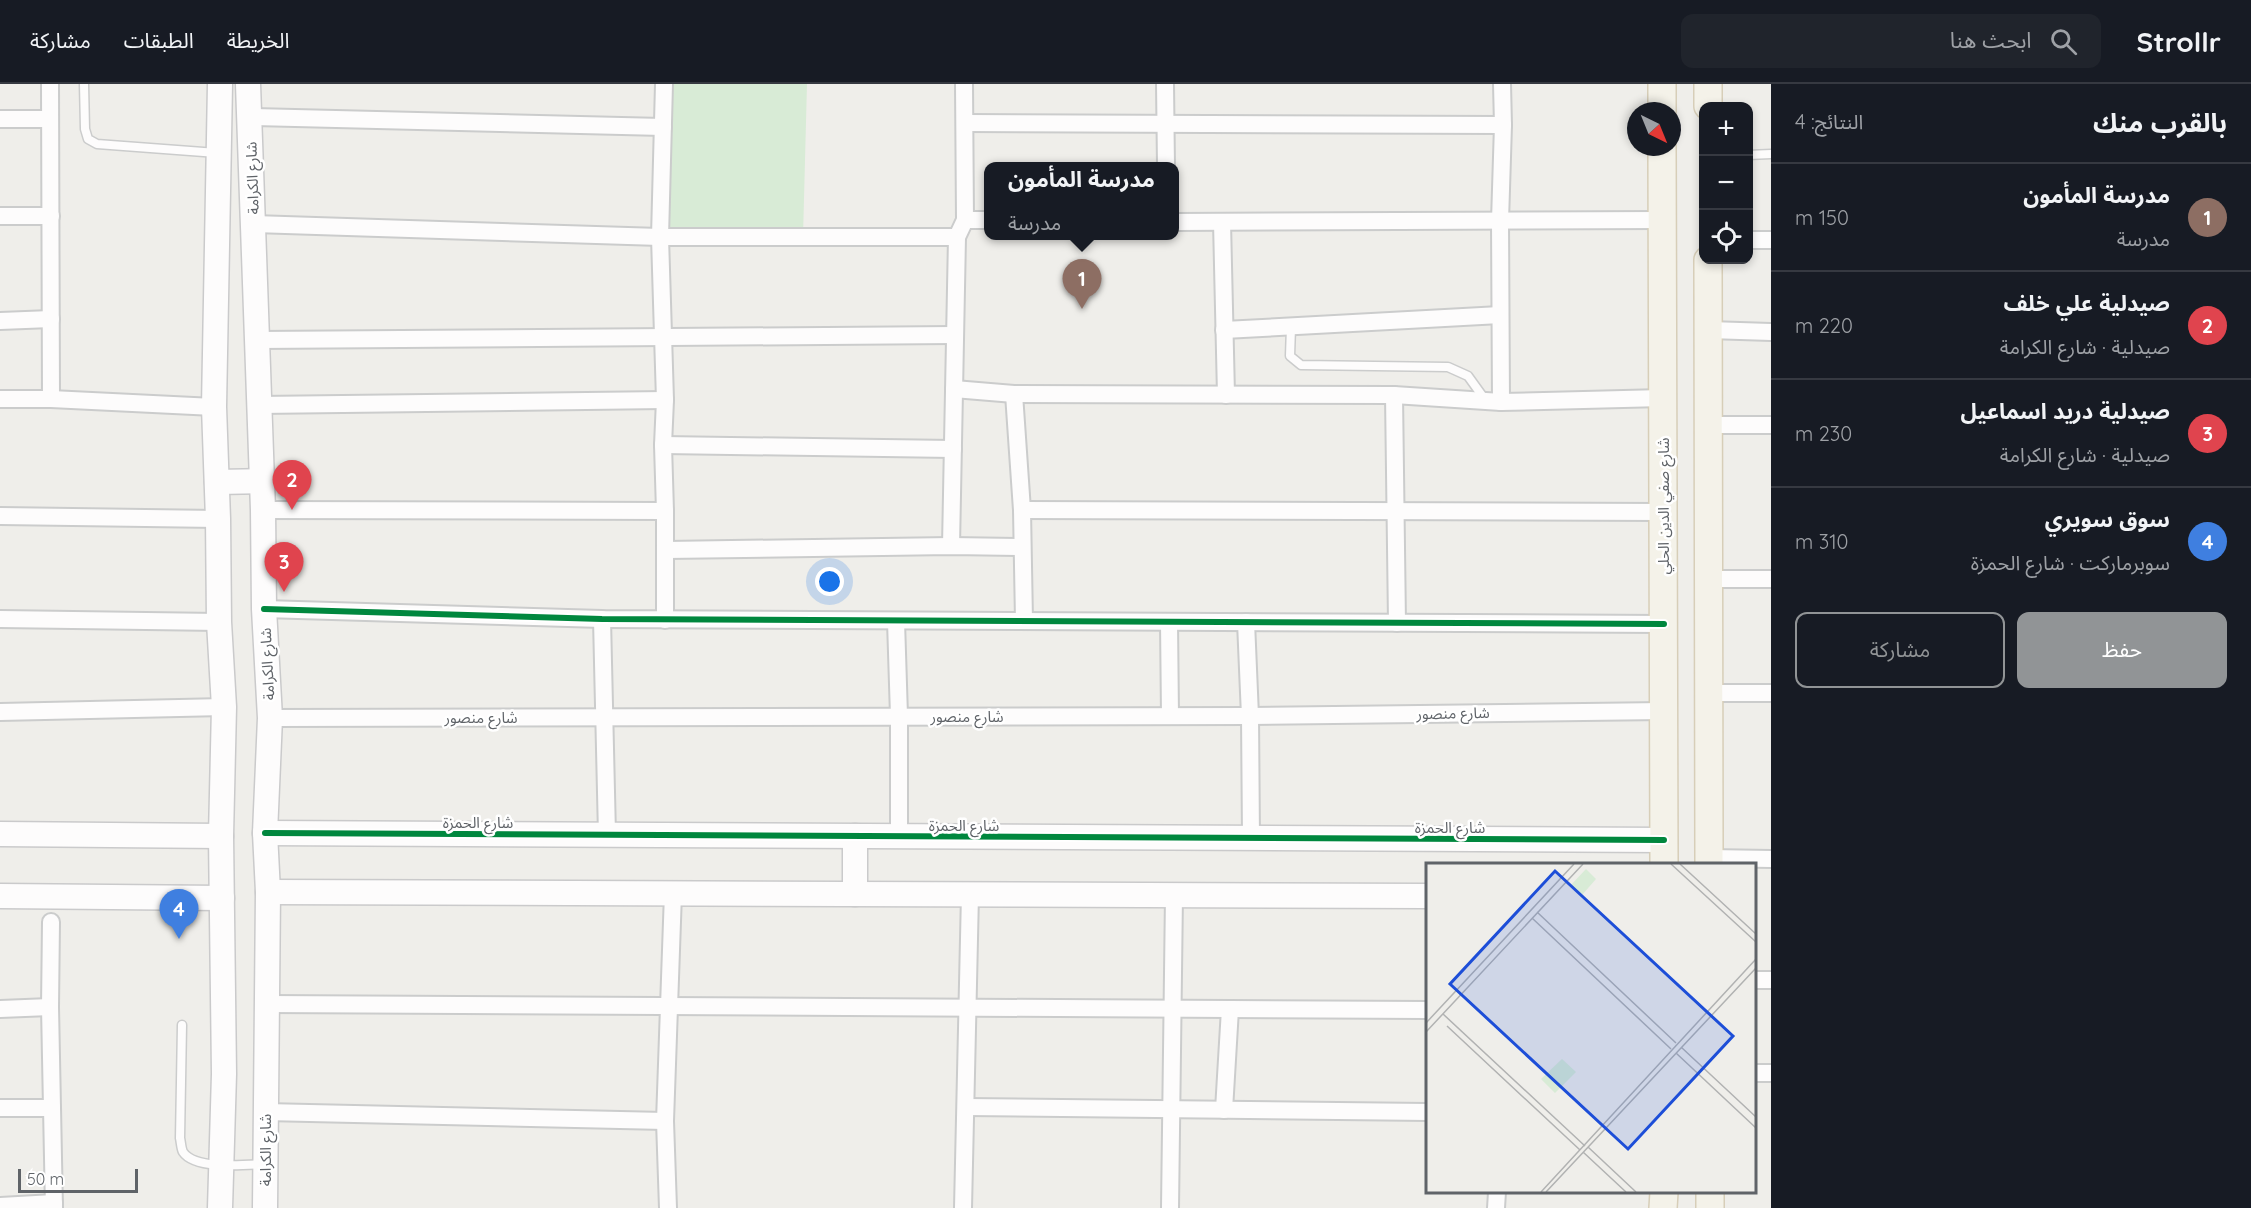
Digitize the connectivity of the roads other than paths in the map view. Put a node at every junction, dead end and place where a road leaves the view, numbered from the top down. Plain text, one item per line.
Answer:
1 (50, 84) edge
2 (84, 84) edge
3 (220, 84) edge
4 (248, 84) edge
5 (664, 84) edge
6 (964, 84) edge
7 (1165, 84) edge
8 (1502, 84) edge
9 (1662, 84) edge
10 (1708, 84) edge
11 (1662, 102) edge
12 (1708, 102) edge
13 (249, 117) junction
14 (50, 118) junction
15 (0, 119) edge
16 (964, 123) junction
17 (1166, 124) junction
18 (1503, 124) junction
19 (663, 127) junction
20 (220, 153) junction
21 (1771, 154) edge
22 (1753, 155) edge
23 (1662, 156) edge
24 (1166, 162) edge
25 (0, 216) edge
26 (51, 216) junction
27 (965, 220) junction
28 (984, 220) edge
29 (1662, 220) junction
30 (1500, 221) junction
31 (1179, 222) edge
32 (1222, 222) junction
33 (253, 224) junction
34 (660, 237) junction
35 (957, 237) junction
36 (1753, 240) edge
37 (1771, 240) edge
38 (1708, 264) edge
39 (1500, 315) junction
40 (51, 319) junction
41 (0, 321) edge
42 (1291, 327) junction
43 (1224, 330) junction
44 (1709, 330) junction
45 (1771, 332) edge
46 (955, 335) junction
47 (664, 336) junction
48 (257, 340) junction
49 (954, 389) junction
50 (1014, 394) junction
51 (1226, 395) junction
52 (1394, 395) junction
53 (1663, 398) junction
54 (0, 399) edge
55 (51, 399) junction
56 (664, 400) junction
57 (1493, 402) junction
58 (259, 405) junction
59 (214, 407) junction
60 (1771, 424) edge
61 (1709, 425) junction
62 (663, 445) junction
63 (953, 449) junction
64 (262, 481) junction
65 (217, 482) junction
66 (263, 510) junction
67 (1022, 510) junction
68 (665, 511) junction
69 (1396, 511) junction
70 (1664, 512) junction
71 (0, 516) edge
72 (218, 519) junction
73 (951, 546) junction
74 (1022, 547) junction
75 (666, 550) junction
76 (1709, 579) junction
77 (1771, 579) edge
78 (264, 609) junction
79 (0, 619) edge
80 (602, 619) junction
81 (665, 620) junction
82 (896, 621) junction
83 (1024, 621) junction
84 (219, 622) junction
85 (1169, 622) junction
86 (1246, 622) junction
87 (1397, 623) junction
88 (1664, 624) junction
89 (1709, 693) junction
90 (1771, 693) edge
91 (224, 707) junction
92 (1664, 711) junction
93 (0, 712) edge
94 (899, 716) junction
95 (1170, 716) junction
96 (1250, 716) junction
97 (603, 717) junction
98 (270, 718) junction
99 (265, 833) junction
100 (0, 834) edge
101 (607, 835) junction
102 (221, 836) junction
103 (855, 836) junction
104 (899, 836) junction
105 (1251, 838) junction
106 (1664, 852) edge
107 (1771, 859) edge
108 (1709, 861) edge
109 (268, 892) junction
110 (673, 893) junction
111 (855, 894) junction
112 (970, 894) junction
113 (1174, 895) junction
114 (0, 896) edge
115 (1426, 896) edge
116 (222, 898) junction
117 (51, 922) dead end
118 (266, 1004) junction
119 (669, 1006) junction
120 (50, 1007) junction
121 (966, 1008) junction
122 (0, 1009) edge
123 (1172, 1009) junction
124 (1230, 1009) junction
125 (1426, 1010) edge
126 (182, 1025) dead end
127 (966, 1107) junction
128 (0, 1108) edge
129 (52, 1108) junction
130 (1171, 1109) junction
131 (1224, 1110) junction
132 (265, 1112) junction
133 (1426, 1112) edge
134 (665, 1121) junction
135 (265, 1164) junction
136 (222, 1166) junction
137 (1497, 1193) edge
138 (0, 1206) edge
139 (54, 1206) edge
140 (220, 1208) edge
141 (265, 1208) edge
142 (668, 1208) edge
143 (963, 1208) edge
144 (1170, 1208) edge
145 (1496, 1208) edge

1 - 14 street
2 - 20 lane
3 - 20 street, شارع الكرامة
4 - 13 street, شارع الكرامة
5 - 19 street
6 - 16 street
7 - 17 street
8 - 18 street
9 - 11 main road
10 - 12 main road
13 - 19 street
13 - 33 street, شارع الكرامة
14 - 15 street
14 - 26 street
16 - 17 street
16 - 27 street
17 - 18 street
17 - 24 street
18 - 30 street
19 - 34 street
20 - 59 street, شارع الكرامة
21 - 22 lane
23 - 29 main road, شارع صفي الدين الحلي
25 - 26 street
26 - 40 street
27 - 28 street
27 - 35 street
29 - 30 street
29 - 53 main road, شارع صفي الدين الحلي
30 - 32 street
30 - 39 street
31 - 32 street
32 - 43 street
33 - 34 street
33 - 48 street, شارع الكرامة
34 - 35 street
34 - 47 street
35 - 46 street
36 - 37 street
38 - 44 main road
39 - 42 street
39 - 57 street
40 - 41 street
40 - 55 street
42 - 43 street
42 - 57 lane
43 - 51 street
44 - 45 street
44 - 61 main road
46 - 47 street
46 - 49 street
47 - 48 street
47 - 56 street
48 - 58 street, شارع الكرامة
49 - 50 street
49 - 63 street
50 - 51 street
50 - 67 street
51 - 52 street
52 - 57 street
52 - 69 street
53 - 57 street
53 - 70 main road, شارع صفي الدين الحلي
54 - 55 street
55 - 59 street
56 - 58 street
56 - 62 street
58 - 64 street, شارع الكرامة
59 - 65 street, شارع الكرامة
60 - 61 street
61 - 76 main road
62 - 63 street
62 - 68 street
63 - 73 street
64 - 65 street
64 - 66 street, شارع الكرامة
65 - 72 street, شارع الكرامة
66 - 68 street
66 - 78 street, شارع الكرامة
67 - 69 street
67 - 74 street
68 - 75 street
69 - 70 street
69 - 87 street
70 - 88 main road, شارع صفي الدين الحلي
71 - 72 street
72 - 84 street, شارع الكرامة
73 - 74 street
73 - 75 street
74 - 83 street
75 - 81 street
76 - 77 street
76 - 89 main road
78 - 80 street
78 - 98 street, شارع الكرامة
79 - 84 street
80 - 81 street
80 - 97 street
81 - 82 street
82 - 83 street
82 - 94 street
83 - 85 street
84 - 91 street, شارع الكرامة
85 - 86 street
85 - 95 street
86 - 87 street
86 - 96 street
87 - 88 street
88 - 92 main road, شارع صفي الدين الحلي
89 - 90 street
89 - 108 main road
91 - 93 street
91 - 102 street, شارع الكرامة
92 - 96 street, شارع منصور
92 - 106 main road, شارع صفي الدين الحلي
94 - 95 street, شارع منصور
94 - 97 street, شارع منصور
94 - 104 street
95 - 96 street, شارع منصور
96 - 105 street
97 - 98 street, شارع منصور
97 - 101 street
98 - 99 street, شارع الكرامة
99 - 101 street, شارع الحمزة
99 - 109 street, شارع الكرامة
100 - 102 street
101 - 103 street, شارع الحمزة
102 - 116 street, شارع الكرامة
103 - 104 street, شارع الحمزة
103 - 111 street
104 - 105 street, شارع الحمزة
105 - 106 street, شارع الحمزة
107 - 108 street
109 - 110 street
109 - 118 street, شارع الكرامة
110 - 111 street
110 - 119 street
111 - 112 street
112 - 113 street
112 - 121 street
113 - 115 street
113 - 123 street
114 - 116 street
116 - 136 street, شارع الكرامة
117 - 120 street
118 - 119 street
118 - 132 street, شارع الكرامة
119 - 121 street
119 - 134 street
120 - 122 street
120 - 129 street
121 - 123 street
121 - 127 street
123 - 124 street
123 - 130 street
124 - 125 street
124 - 131 street
126 - 136 lane
127 - 130 street
127 - 143 street
128 - 129 street
129 - 139 street
130 - 131 street
130 - 144 street
131 - 133 street
132 - 134 street
132 - 135 street, شارع الكرامة
134 - 142 street
135 - 136 lane
135 - 141 street, شارع الكرامة
136 - 140 street, شارع الكرامة
137 - 145 street
138 - 139 street

